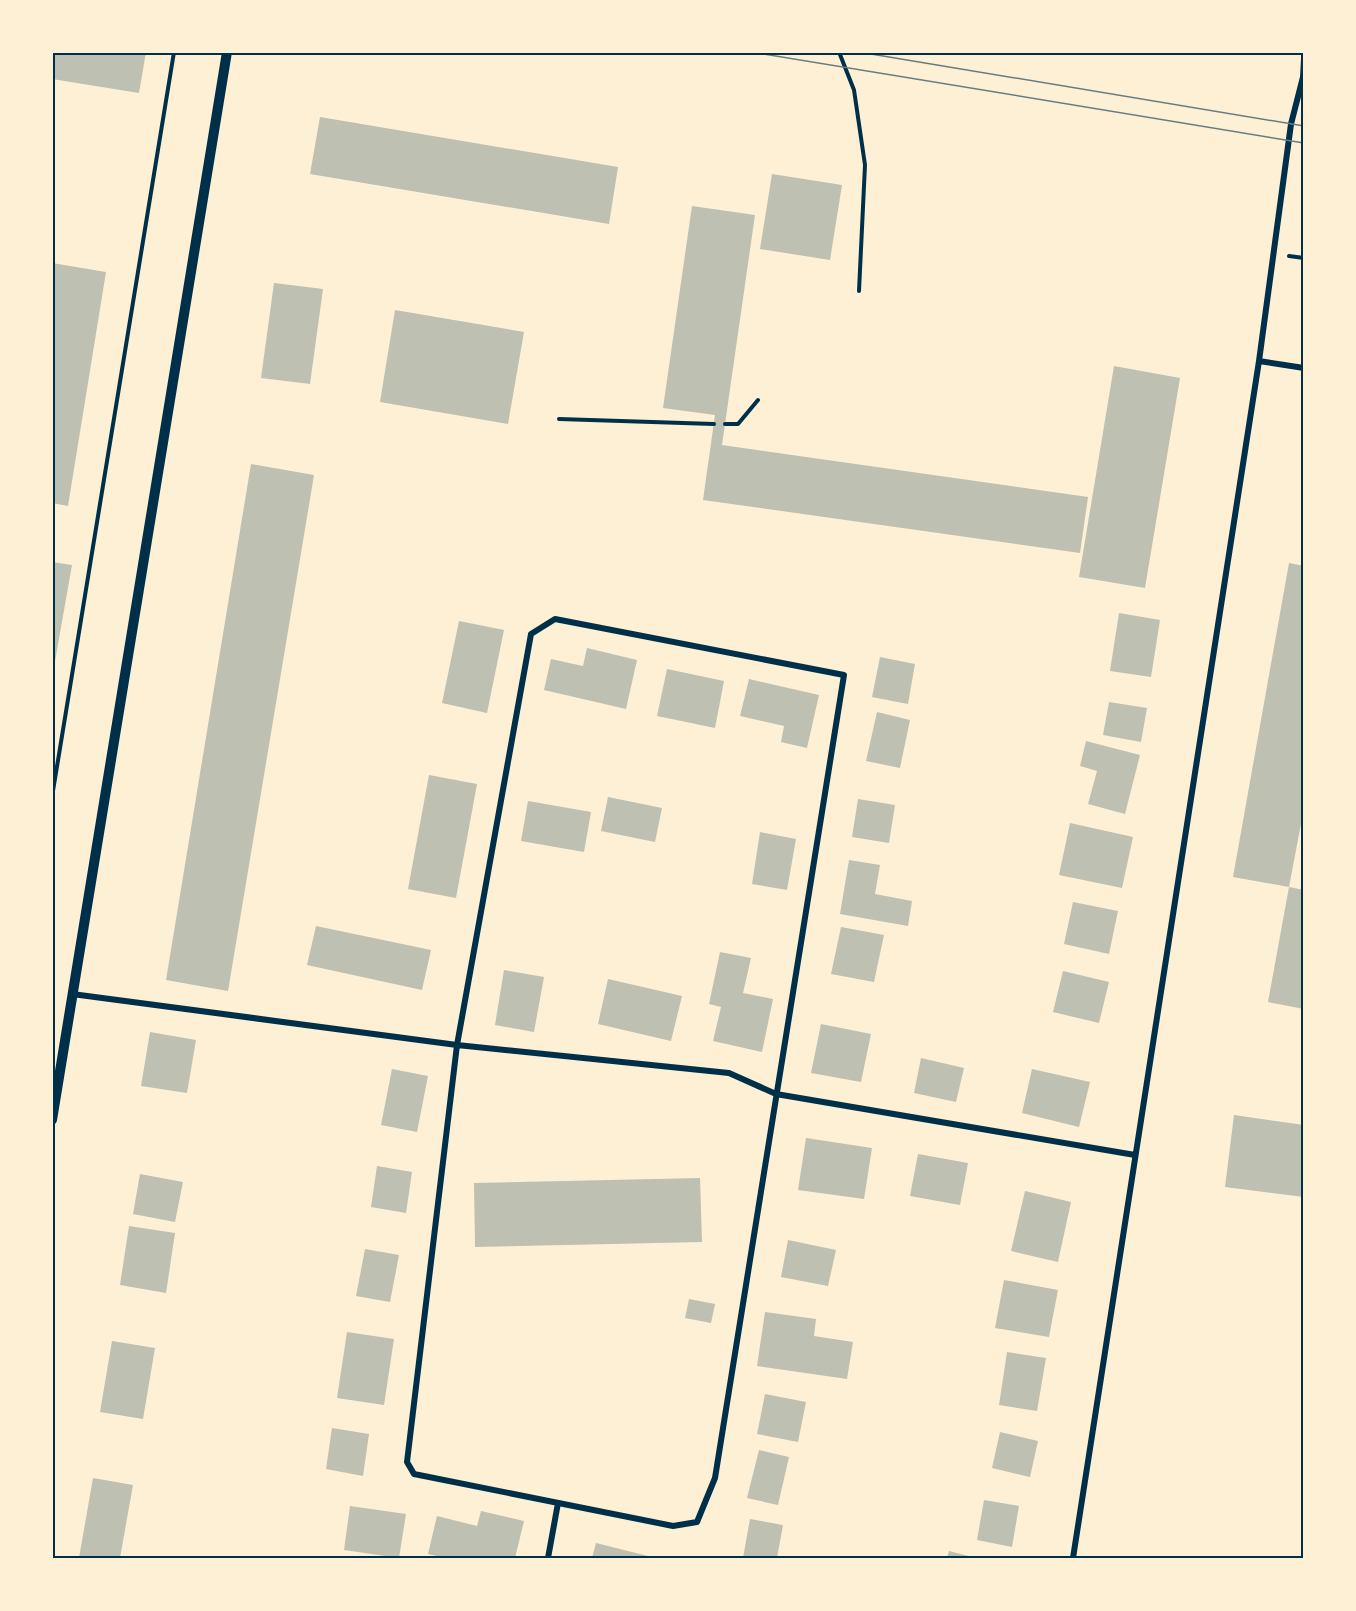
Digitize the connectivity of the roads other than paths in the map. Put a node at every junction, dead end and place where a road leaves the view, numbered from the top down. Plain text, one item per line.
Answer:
1 (227, 52) edge
2 (1304, 59) edge
3 (1259, 361) junction
4 (1304, 368) edge
5 (72, 994) junction
6 (457, 1044) junction
7 (776, 1094) junction
8 (52, 1120) edge
9 (1135, 1155) junction
10 (558, 1503) junction
11 (548, 1558) edge
12 (1073, 1558) edge

1 - 5 street
2 - 3 street
3 - 4 street
3 - 9 street
5 - 6 street
5 - 8 street
6 - 7 street
6 - 7 street
6 - 10 street
7 - 9 street
7 - 10 street
9 - 12 street
10 - 11 street

